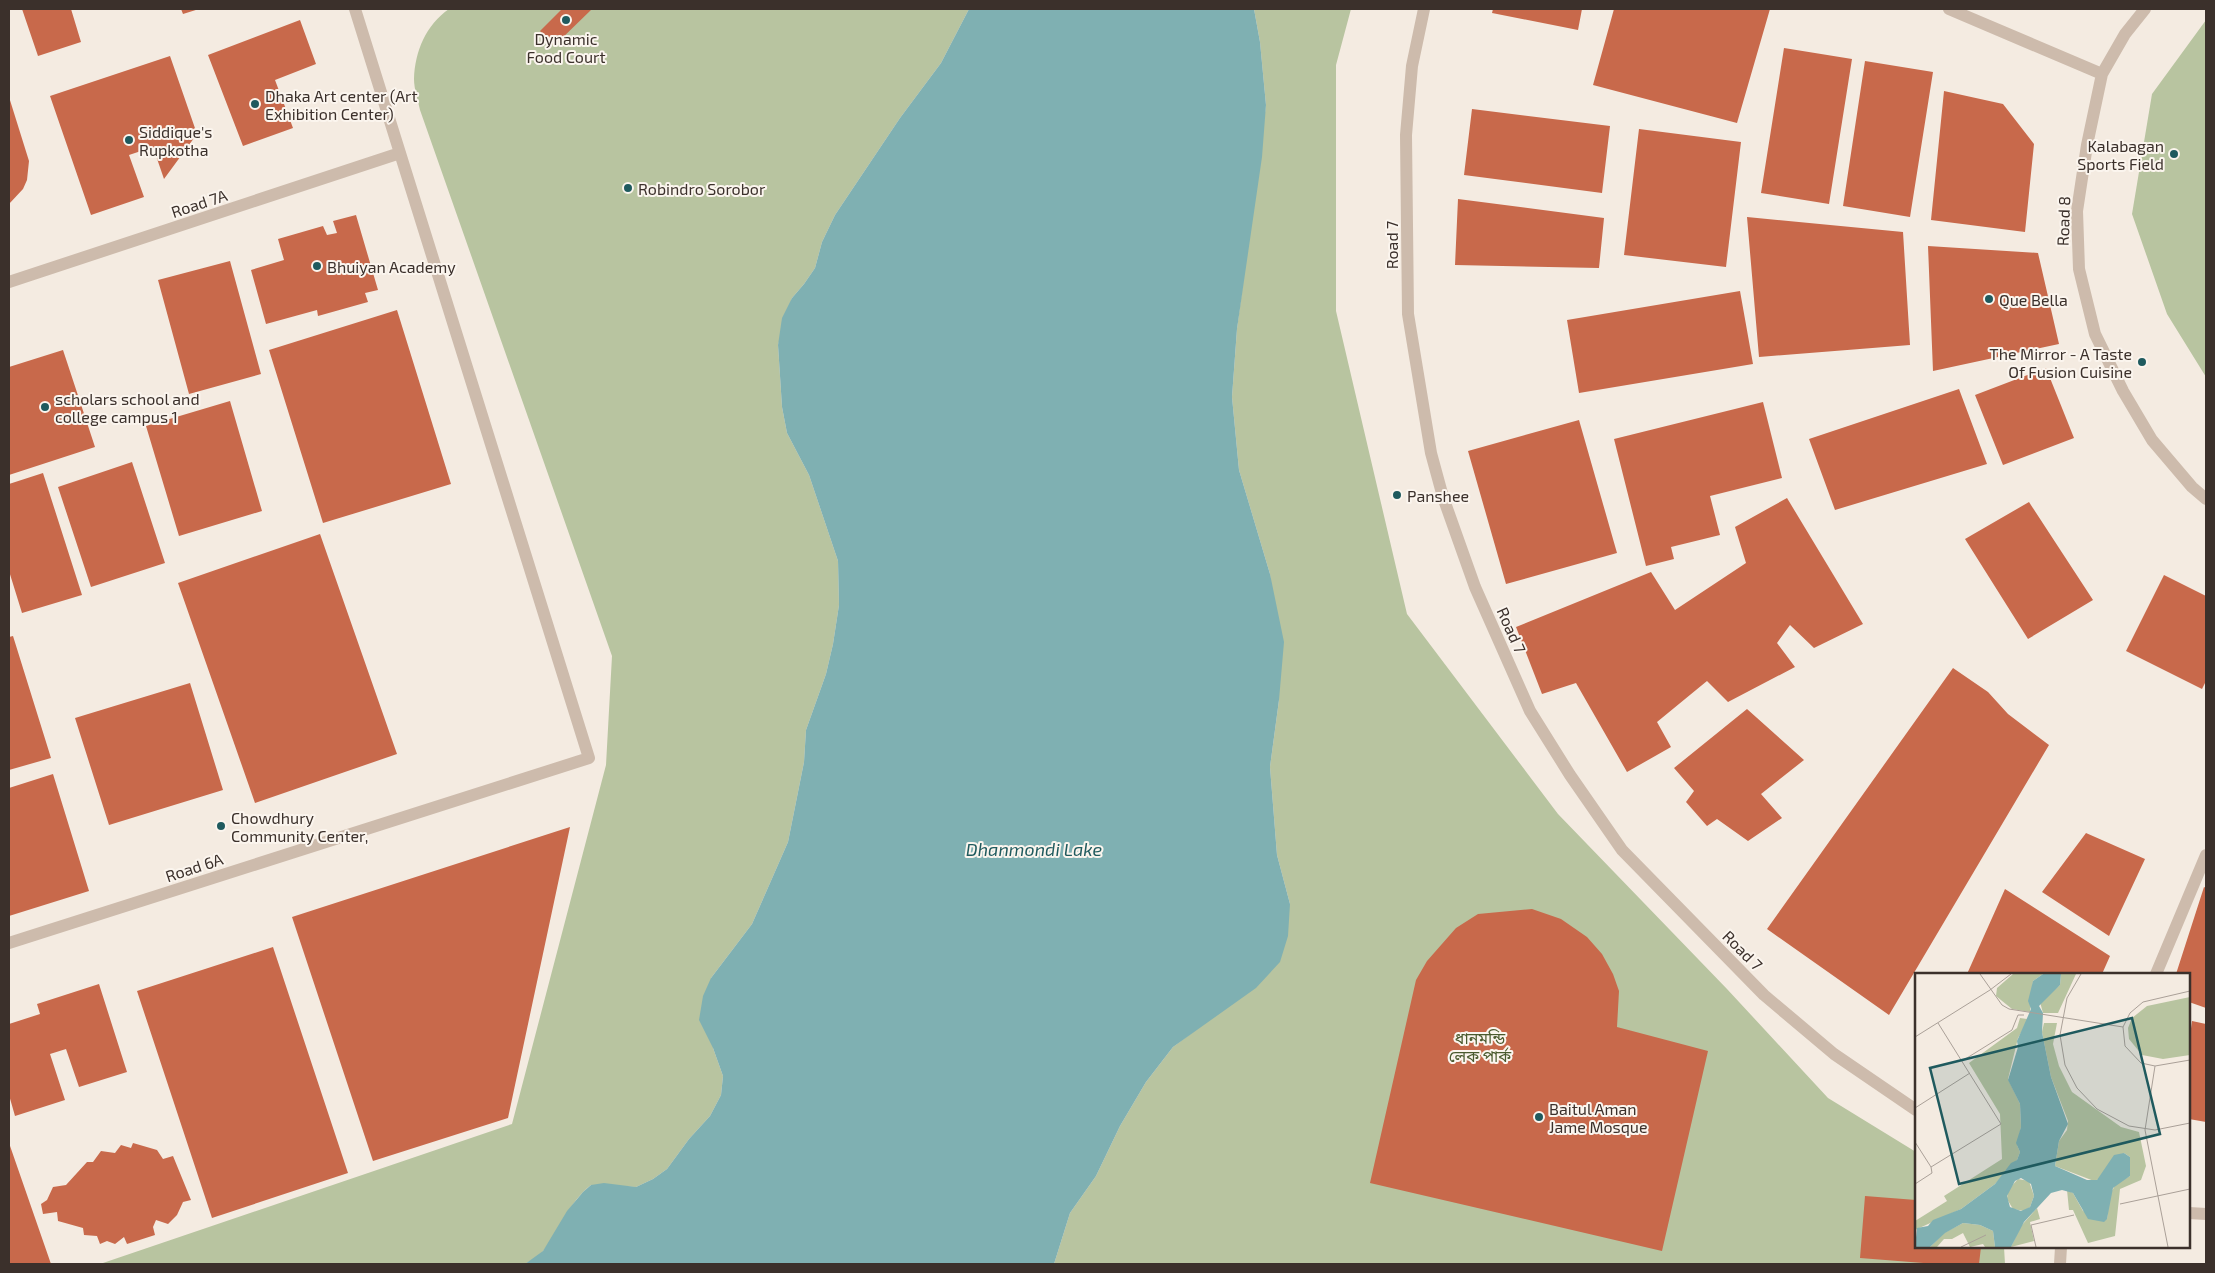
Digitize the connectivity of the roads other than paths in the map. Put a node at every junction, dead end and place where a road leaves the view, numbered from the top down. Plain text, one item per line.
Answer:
1 (357, 9) edge
2 (1424, 9) edge
3 (1949, 9) edge
4 (2145, 9) edge
5 (2102, 74) junction
6 (400, 154) junction
7 (9, 282) edge
8 (2206, 499) edge
9 (2206, 855) edge
10 (9, 943) edge
11 (2156, 973) edge
12 (1915, 1109) edge
13 (2190, 1213) edge
14 (2206, 1214) edge
15 (2061, 1248) edge
16 (2060, 1264) edge

1 - 6 street
2 - 12 street, Road 7
3 - 5 street
4 - 5 street, Road 8
5 - 8 street, Road 8
6 - 7 street, Road 7A
6 - 10 street, Road 6A
9 - 11 street
13 - 14 street
15 - 16 street

